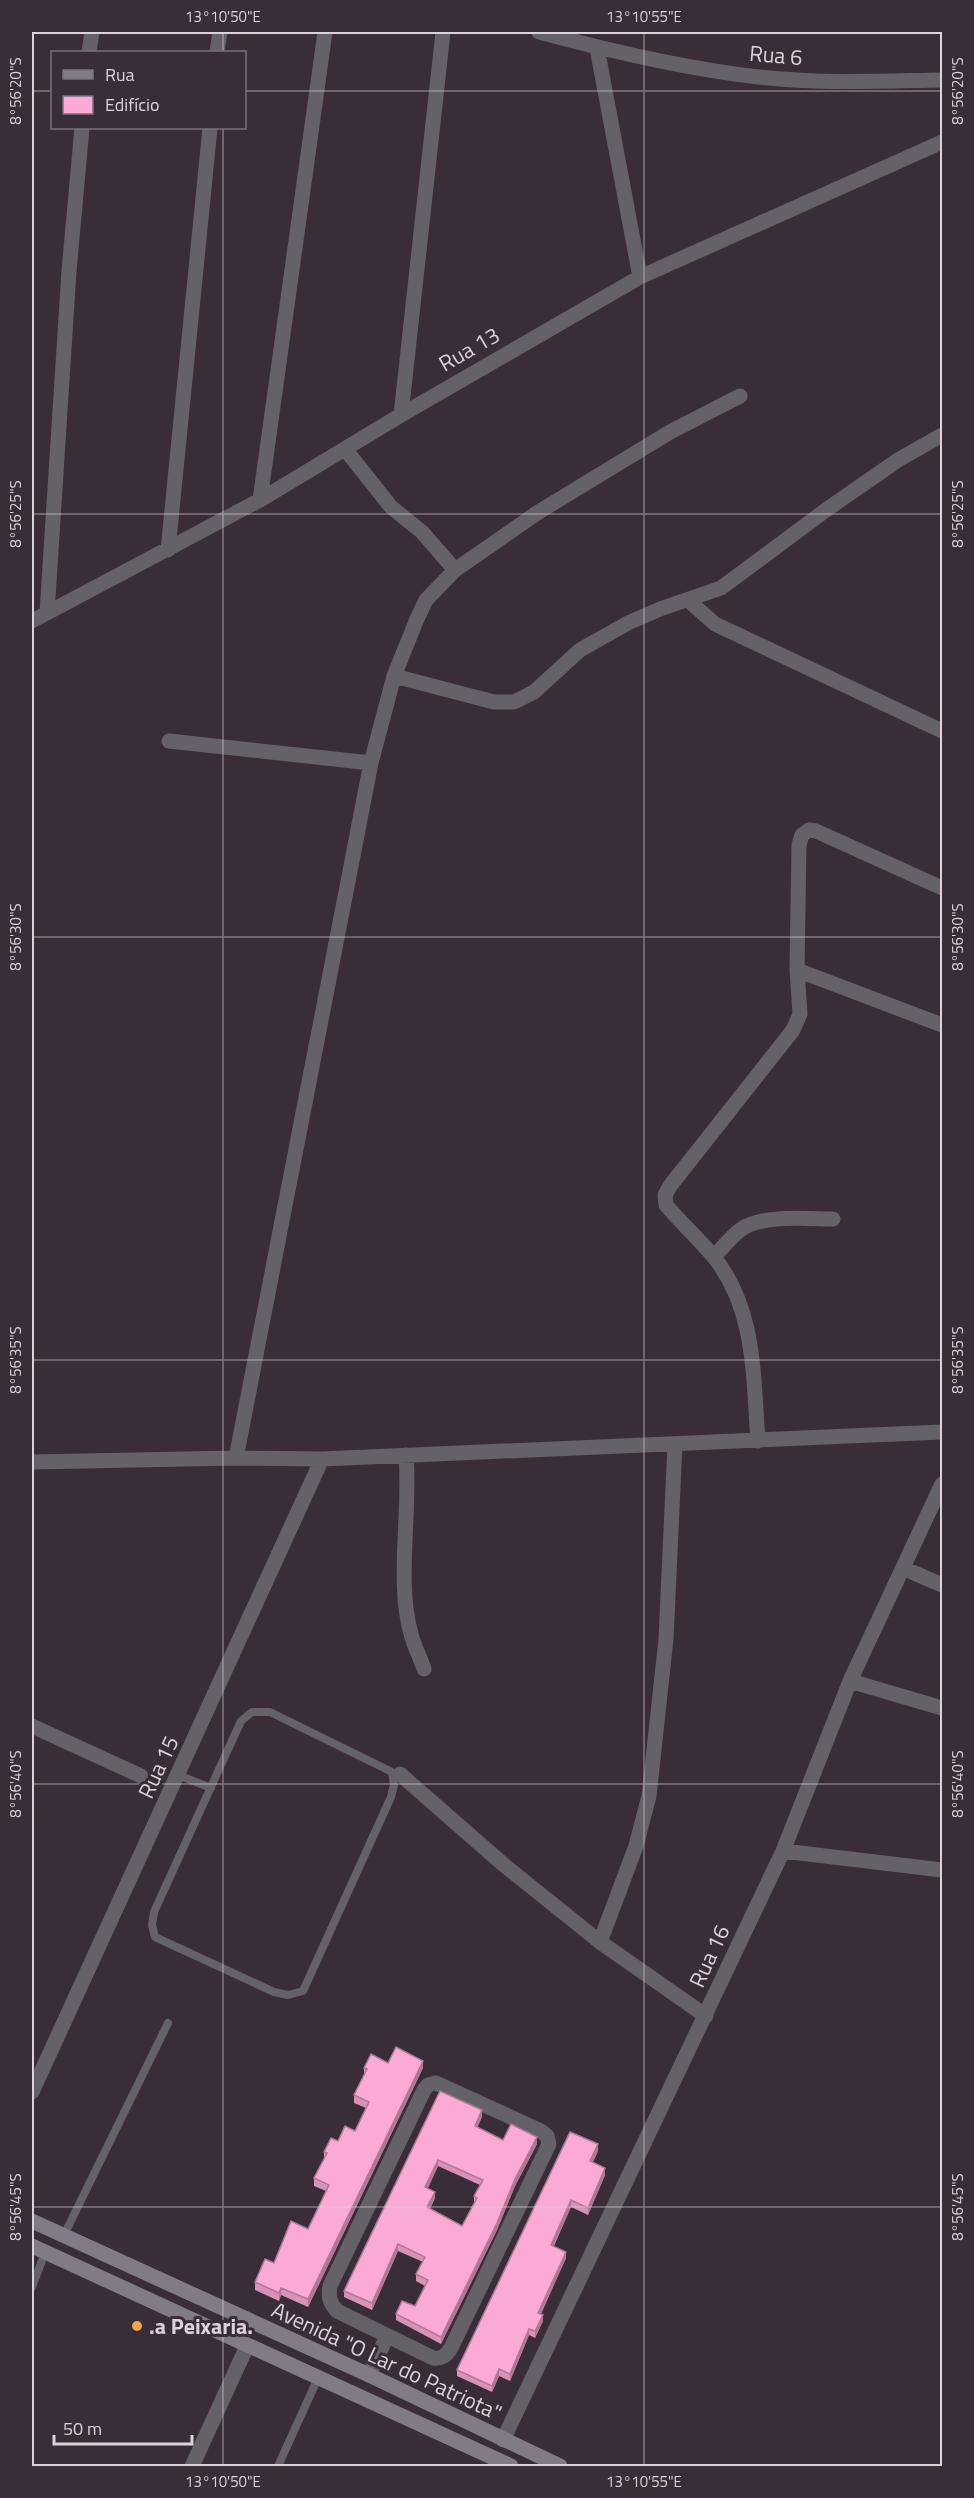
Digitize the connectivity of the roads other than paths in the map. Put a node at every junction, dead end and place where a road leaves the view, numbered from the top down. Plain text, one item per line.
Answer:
1 (92, 32) edge
2 (220, 32) edge
3 (325, 32) edge
4 (442, 32) edge
5 (539, 32) edge
6 (597, 48) junction
7 (89, 51) edge
8 (218, 51) edge
9 (942, 80) edge
10 (82, 129) edge
11 (210, 129) edge
12 (942, 142) edge
13 (640, 276) junction
14 (740, 396) dead end
15 (401, 415) junction
16 (942, 435) edge
17 (345, 449) junction
18 (260, 500) junction
19 (168, 550) junction
20 (455, 570) junction
21 (689, 601) junction
22 (48, 613) junction
23 (32, 621) edge
24 (393, 676) junction
25 (942, 731) edge
26 (169, 741) dead end
27 (371, 763) junction
28 (942, 888) edge
29 (797, 970) junction
30 (942, 1025) edge
31 (833, 1219) dead end
32 (714, 1257) junction
33 (942, 1431) edge
34 (758, 1441) junction
35 (675, 1444) junction
36 (406, 1455) junction
37 (236, 1458) junction
38 (322, 1459) junction
39 (32, 1462) edge
40 (942, 1484) edge
41 (903, 1568) junction
42 (942, 1586) edge
43 (424, 1668) dead end
44 (850, 1681) junction
45 (942, 1708) edge
46 (32, 1726) edge
47 (400, 1774) dead end
48 (141, 1776) dead end
49 (178, 1776) junction
50 (211, 1788) junction
51 (783, 1851) junction
52 (942, 1870) edge
53 (600, 1942) junction
54 (706, 2016) junction
55 (168, 2023) dead end
56 (32, 2092) edge
57 (32, 2221) edge
58 (64, 2235) junction
59 (38, 2249) edge
60 (32, 2287) edge
61 (387, 2336) junction
62 (247, 2346) junction
63 (369, 2374) junction
64 (318, 2378) junction
65 (503, 2440) junction
66 (192, 2466) edge
67 (278, 2466) edge
68 (511, 2466) edge
69 (560, 2466) edge

1 - 7 street
2 - 8 street
3 - 18 street
4 - 15 street
5 - 6 street, Rua 6
6 - 9 street, Rua 6
6 - 13 street
10 - 22 street
11 - 19 street
12 - 13 street, Rua 13
13 - 15 street, Rua 13
14 - 20 street
15 - 17 street, Rua 13
16 - 21 street
17 - 18 street, Rua 13
17 - 20 street
18 - 19 street, Rua 13
19 - 22 street, Rua 13
20 - 24 street
21 - 24 street
21 - 25 street
22 - 23 street, Rua 13
24 - 27 street
26 - 27 street
27 - 37 street
28 - 29 street
29 - 30 street
29 - 32 street
31 - 32 street
32 - 34 street
33 - 34 street
34 - 35 street
35 - 36 street
35 - 53 street
36 - 38 street
36 - 43 street
37 - 38 street
37 - 39 street
38 - 49 street, Rua 15
40 - 41 street, Rua 16
41 - 42 street
41 - 44 street, Rua 16
44 - 45 street
44 - 51 street, Rua 16
46 - 48 street
47 - 53 street
49 - 50 lane
49 - 56 street, Rua 15
50 - 50 lane
51 - 52 street
51 - 54 street, Rua 16
53 - 54 street
54 - 65 street, Rua 16
55 - 58 lane
57 - 58 main road, Avenida "O Lar do Patriota"
58 - 63 main road, Avenida "O Lar do Patriota"
59 - 60 lane
59 - 62 main road, Avenida "O Lar do Patriota"
61 - 61 street
61 - 63 street
62 - 64 main road, Avenida "O Lar do Patriota"
62 - 66 street
63 - 65 main road, Avenida "O Lar do Patriota"
64 - 67 lane
64 - 68 main road, Avenida "O Lar do Patriota"
65 - 69 main road, Avenida "O Lar do Patriota"

